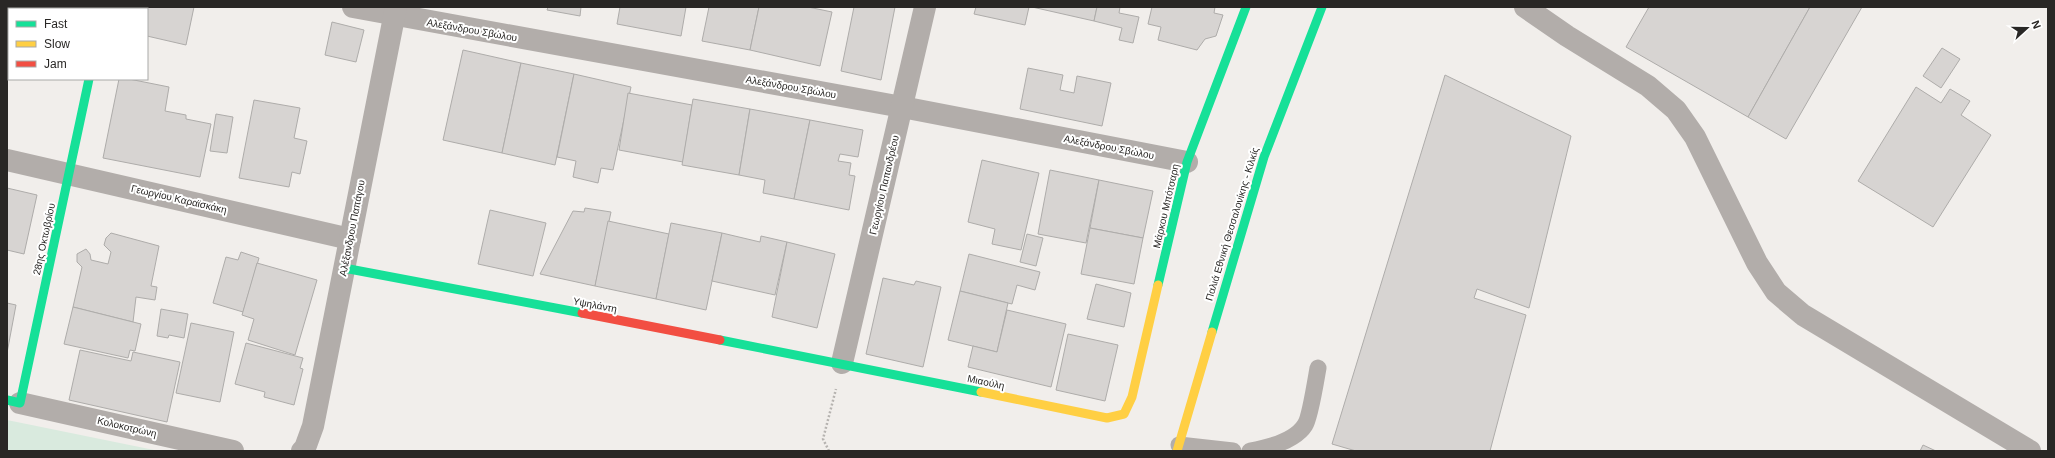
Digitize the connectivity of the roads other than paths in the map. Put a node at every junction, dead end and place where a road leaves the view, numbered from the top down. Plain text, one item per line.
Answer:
1 (353, 7) edge
2 (925, 7) edge
3 (1246, 7) edge
4 (1322, 7) edge
5 (1525, 7) edge
6 (395, 11) edge
7 (88, 80) edge
8 (902, 107) junction
9 (7, 160) edge
10 (1187, 162) junction
11 (69, 174) junction
12 (350, 239) junction
13 (344, 268) junction
14 (842, 363) junction
15 (1318, 368) dead end
16 (14, 402) edge
17 (1124, 414) joint
18 (1178, 448) edge
19 (304, 450) edge
20 (233, 451) edge
21 (1226, 451) edge
22 (1250, 451) edge
23 (2030, 451) edge

1 - 6 street, Αλεξάνδρου Σβώλου
2 - 8 street, Γεωργίου Παπανδρέου
3 - 10 street, Μάρκου Μπότσαρη
4 - 18 street, Παλιά Εθνική Θεσσαλονίκης - Κιλκίς
5 - 23 street
6 - 8 street, Αλεξάνδρου Σβώλου
6 - 12 street, Αλέξανδρου Παπάγου
7 - 11 street, 28ης Οκτωβρίου
8 - 10 street, Αλεξάνδρου Σβώλου
8 - 14 street, Γεωργίου Παπανδρέου
9 - 11 street, Γεωργίου Καραϊσκάκη
10 - 17 street, Μάρκου Μπότσαρη
11 - 12 street, Γεωργίου Καραϊσκάκη
11 - 16 street, 28ης Οκτωβρίου
12 - 13 street, Αλέξανδρου Παπάγου
13 - 14 street, Υψηλάντη
13 - 19 street, Αλέξανδρου Παπάγου
14 - 17 street, Μιαούλη
15 - 22 lane
16 - 20 street, Κολοκοτρώνη
18 - 21 lane

